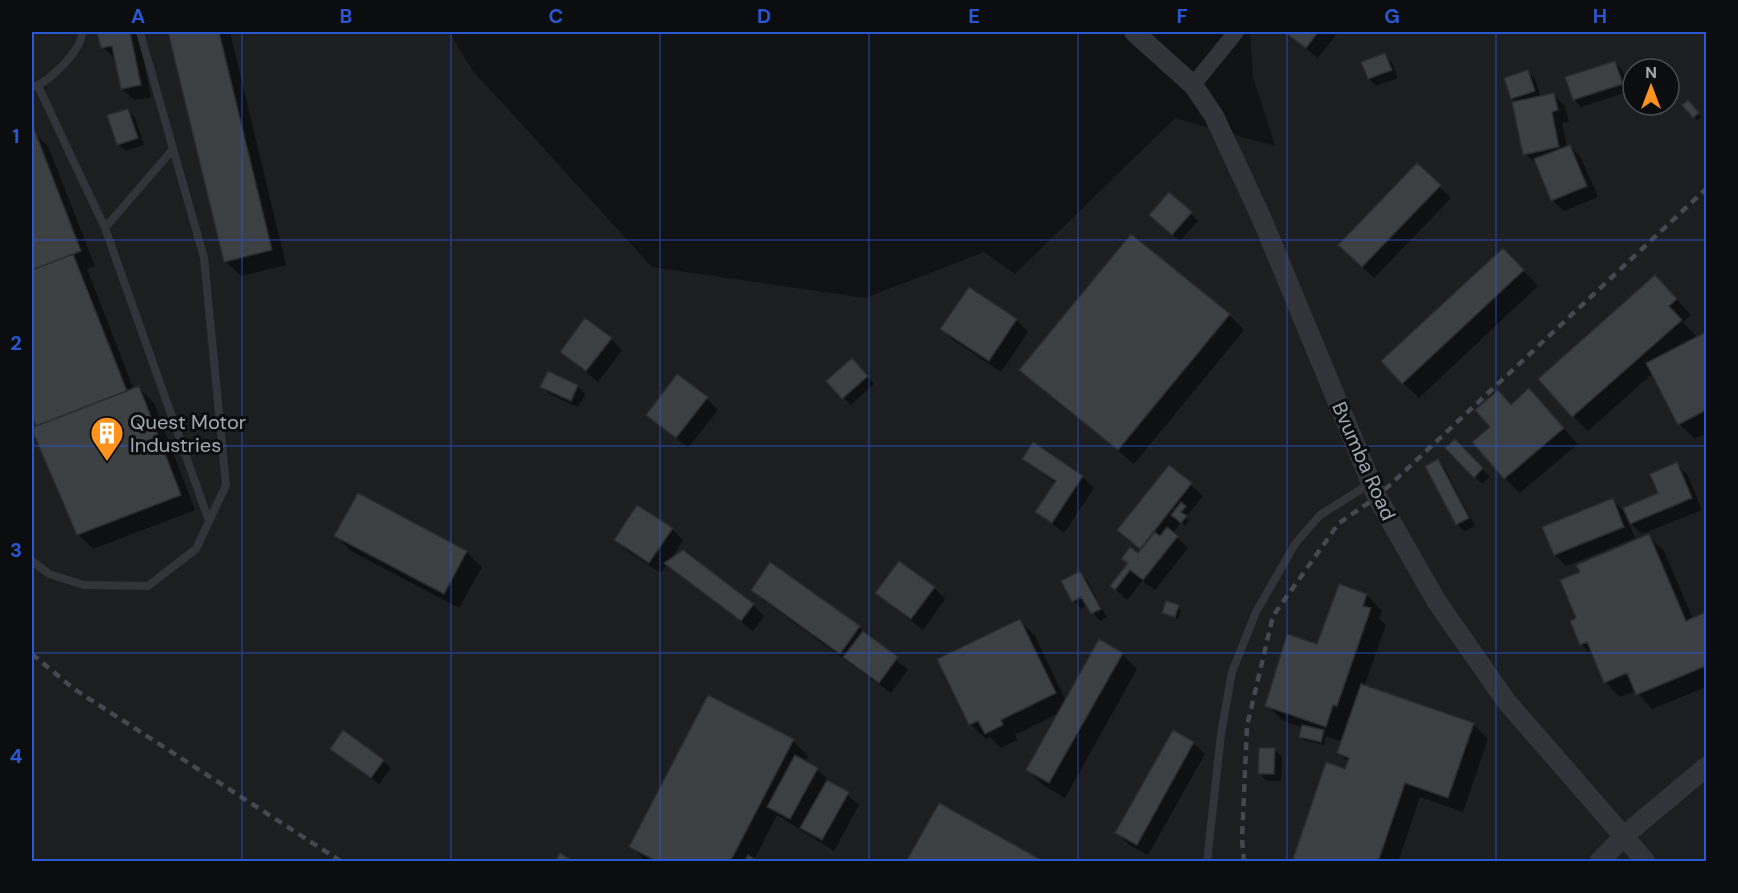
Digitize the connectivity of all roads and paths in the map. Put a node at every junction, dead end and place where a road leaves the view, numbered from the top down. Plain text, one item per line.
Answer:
1 (82, 32) edge
2 (140, 32) edge
3 (1134, 32) edge
4 (1236, 32) edge
5 (1193, 84) junction
6 (35, 86) edge
7 (173, 149) junction
8 (105, 228) junction
9 (1371, 483) junction
10 (209, 521) junction
11 (32, 561) edge
12 (1707, 766) edge
13 (1625, 835) junction
14 (1207, 861) edge
15 (1599, 861) edge
16 (1646, 861) edge

1 - 6 lane
2 - 7 lane
3 - 5 street, Bvumba Road
4 - 5 street
5 - 9 street, Bvumba Road
6 - 8 lane
7 - 8 lane
7 - 10 lane
8 - 10 lane
9 - 13 street, Bvumba Road
9 - 14 lane
10 - 11 lane
12 - 13 street
13 - 15 street
13 - 16 street, Bvumba Road

